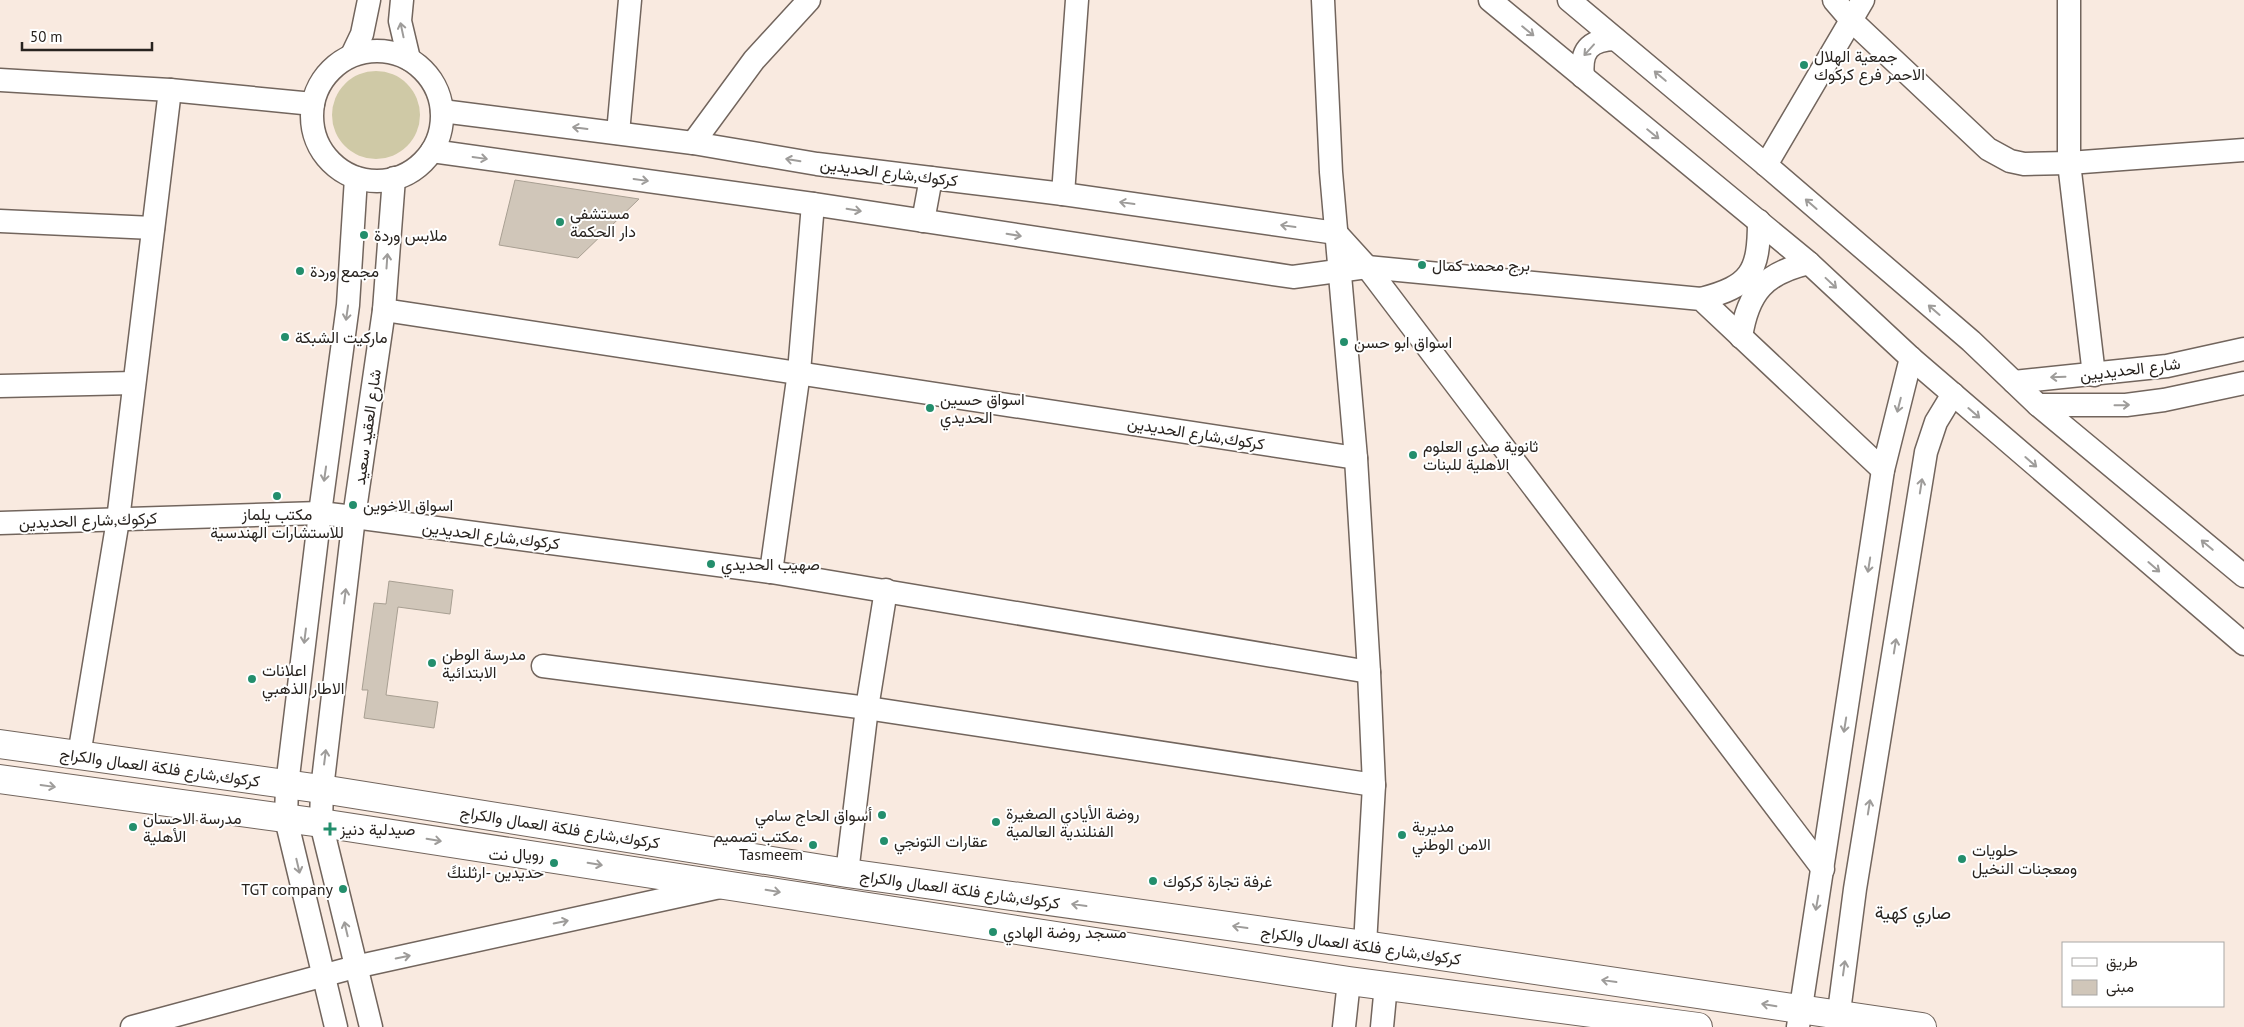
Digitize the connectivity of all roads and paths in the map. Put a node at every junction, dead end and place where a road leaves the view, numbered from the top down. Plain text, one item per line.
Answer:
1 (369, 0) edge
2 (402, 0) edge
3 (630, 0) edge
4 (809, 0) edge
5 (1077, 0) edge
6 (1323, 0) edge
7 (1490, 0) edge
8 (1569, 0) edge
9 (1834, 0) edge
10 (1863, 0) edge
11 (2069, 0) edge
12 (1852, 21) junction
13 (1615, 39) junction
14 (352, 55) junction
15 (409, 59) junction
16 (1583, 77) junction
17 (0, 80) edge
18 (170, 90) junction
19 (313, 104) junction
20 (442, 111) junction
21 (618, 133) junction
22 (693, 143) junction
23 (2244, 150) edge
24 (432, 151) junction
25 (2069, 163) junction
26 (1766, 165) junction
27 (356, 178) junction
28 (394, 178) junction
29 (931, 178) junction
30 (1063, 194) junction
31 (813, 204) junction
32 (0, 220) edge
33 (923, 221) junction
34 (1759, 221) junction
35 (153, 228) junction
36 (1336, 233) junction
37 (1809, 263) junction
38 (1367, 267) junction
39 (1340, 271) junction
40 (1700, 299) junction
41 (384, 310) junction
42 (1741, 337) junction
43 (2244, 349) edge
44 (1911, 358) junction
45 (798, 372) junction
46 (2094, 375) junction
47 (2014, 382) junction
48 (134, 383) junction
49 (2244, 383) edge
50 (0, 386) edge
51 (1953, 394) junction
52 (2038, 404) junction
53 (1356, 458) junction
54 (1883, 470) junction
55 (320, 513) junction
56 (354, 517) junction
57 (118, 520) junction
58 (0, 523) edge
59 (771, 572) junction
60 (2244, 576) edge
61 (886, 590) junction
62 (2244, 644) edge
63 (543, 666) dead end
64 (1370, 672) junction
65 (868, 708) junction
66 (0, 744) edge
67 (79, 755) junction
68 (0, 779) edge
69 (287, 785) junction
70 (1374, 785) junction
71 (322, 789) junction
72 (286, 819) junction
73 (321, 823) junction
74 (1823, 869) junction
75 (847, 873) junction
76 (731, 885) junction
77 (1365, 944) junction
78 (355, 967) junction
79 (323, 975) junction
80 (1349, 981) junction
81 (1386, 985) junction
82 (1799, 1018) edge
83 (1612, 1021) edge
84 (1838, 1021) edge
85 (132, 1027) edge
86 (336, 1027) edge
87 (370, 1027) edge
88 (1344, 1027) edge
89 (1382, 1027) edge
90 (1698, 1027) edge
91 (1922, 1027) edge

1 - 14 street
15 -> 2 street
3 - 21 street
4 - 22 street
5 - 30 street
6 - 36 street
7 -> 16 street
8 - 13 street
9 - 12 street
10 - 12 street
11 - 25 street
12 - 25 street
12 - 26 street
13 -> 16 street
26 -> 13 street
14 - 15 street
14 - 19 street
15 - 20 street
16 -> 34 street
17 - 18 street
18 - 19 street
18 - 35 street
19 - 27 street
21 -> 20 street, كركوك,شارع الحديدين
20 - 24 street
21 - 22 street, كركوك,شارع الحديدين
29 -> 22 street, كركوك,شارع الحديدين
23 - 25 street
24 - 28 street
24 -> 31 street
25 - 46 street
47 -> 26 street
27 - 28 street
27 -> 55 street
41 -> 28 street, شارع العقيد سعيد
29 - 30 street, كركوك,شارع الحديدين
29 - 33 street
36 -> 30 street, كركوك,شارع الحديدين
31 -> 33 street
31 - 45 street
32 - 35 street
33 -> 39 street
34 - 37 street
34 - 40 street
35 - 48 street
36 - 38 street
36 - 39 street
37 - 42 street
37 -> 44 street
38 - 39 street
38 - 40 street
38 - 74 street
39 - 53 street
40 - 42 street
41 - 45 street, كركوك,شارع الحديدين
41 - 56 street, شارع العقيد سعيد
42 - 54 street
43 - 46 street, شارع الحديديين
44 - 51 street
44 -> 54 street
45 - 53 street, كركوك,شارع الحديدين
45 - 59 street
46 -> 47 street, شارع الحديديين
47 - 52 street
48 - 50 street
48 - 57 street
52 -> 49 street, شارع الحديديين
51 -> 62 street
84 -> 51 street
60 -> 52 street
53 - 64 street
54 -> 74 street
55 - 56 street, كركوك,شارع الحديدين
55 - 57 street, كركوك,شارع الحديدين
55 -> 69 street
56 - 59 street, كركوك,شارع الحديدين
71 -> 56 street, شارع العقيد سعيد
57 - 58 street, كركوك,شارع الحديدين
57 - 67 street
59 - 61 street, كركوك,شارع الحديدين
61 - 64 street, كركوك,شارع الحديدين
61 - 65 street
63 - 65 street
64 - 70 street
65 - 70 street
65 - 75 street
66 - 67 main road, كركوك,شارع فلكة العمال والكراج
67 - 69 main road, كركوك,شارع فلكة العمال والكراج
68 -> 72 main road, كركوك,شارع فلكة العمال والكراج
69 - 71 main road, كركوك,شارع فلكة العمال والكراج
69 - 72 street
70 - 77 street
71 - 73 street, شارع العقيد سعيد
71 - 75 main road, كركوك,شارع فلكة العمال والكراج
72 - 73 main road, كركوك,شارع فلكة العمال والكراج
72 -> 79 street
73 -> 76 main road, كركوك,شارع فلكة العمال والكراج
78 -> 73 street, شارع العقيد سعيد
74 -> 82 street
77 -> 75 main road, كركوك,شارع فلكة العمال والكراج
78 -> 76 street
76 -> 80 main road, كركوك,شارع فلكة العمال والكراج
82 -> 77 main road, كركوك,شارع فلكة العمال والكراج
78 - 79 street
78 - 87 street, شارع العقيد سعيد
79 - 85 street
79 - 86 street
80 - 81 main road, كركوك,شارع فلكة العمال والكراج
80 - 88 street
81 - 83 main road, كركوك,شارع فلكة العمال والكراج
81 - 89 street
82 - 84 main road, كركوك,شارع فلكة العمال والكراج
83 - 90 main road, كركوك,شارع فلكة العمال والكراج
84 - 91 main road, كركوك,شارع فلكة العمال والكراج

